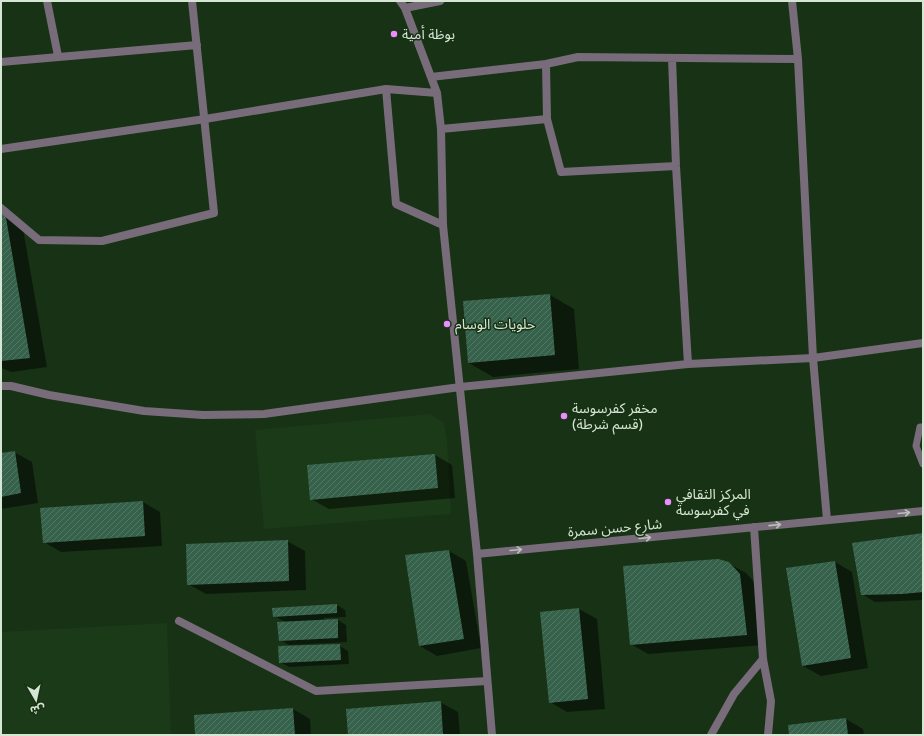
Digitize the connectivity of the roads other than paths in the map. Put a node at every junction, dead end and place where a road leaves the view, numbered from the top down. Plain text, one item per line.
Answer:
1 (47, 1) edge
2 (192, 1) edge
3 (400, 1) edge
4 (440, 1) edge
5 (792, 1) edge
6 (405, 8) junction
7 (197, 45) junction
8 (58, 56) junction
9 (672, 58) junction
10 (798, 59) junction
11 (1, 62) edge
12 (546, 64) junction
13 (431, 77) junction
14 (386, 89) junction
15 (437, 93) junction
16 (547, 119) junction
17 (205, 120) junction
18 (440, 129) junction
19 (1, 149) edge
20 (676, 166) junction
21 (1, 208) edge
22 (444, 225) junction
23 (923, 343) edge
24 (813, 358) junction
25 (688, 364) junction
26 (1, 386) edge
27 (460, 387) junction
28 (923, 427) edge
29 (923, 464) edge
30 (923, 511) edge
31 (827, 520) junction
32 (754, 527) junction
33 (477, 554) junction
34 (179, 620) dead end
35 (763, 659) junction
36 (487, 681) junction
37 (492, 735) edge
38 (711, 735) edge
39 (768, 735) edge

1 - 8 street
2 - 7 street
3 - 6 street
4 - 6 street
5 - 10 street
6 - 13 street
7 - 8 street
7 - 17 street
8 - 11 street
9 - 10 street
9 - 12 street
9 - 20 street
10 - 24 street
12 - 13 street
12 - 16 street
13 - 15 street
14 - 15 street
14 - 17 street
14 - 22 street
15 - 18 street
16 - 18 street
16 - 20 street
17 - 19 street
17 - 21 street
18 - 22 street
20 - 25 street
22 - 27 street
23 - 24 street
24 - 25 street
24 - 31 street
25 - 27 street
26 - 27 street
27 - 33 street
28 - 29 lane
31 -> 30 street, شارع حسن سمرة
32 -> 31 street, شارع حسن سمرة
33 -> 32 street, شارع حسن سمرة
32 - 35 street
33 - 36 street
34 - 36 street
35 - 38 street
35 - 39 street
36 - 37 street

